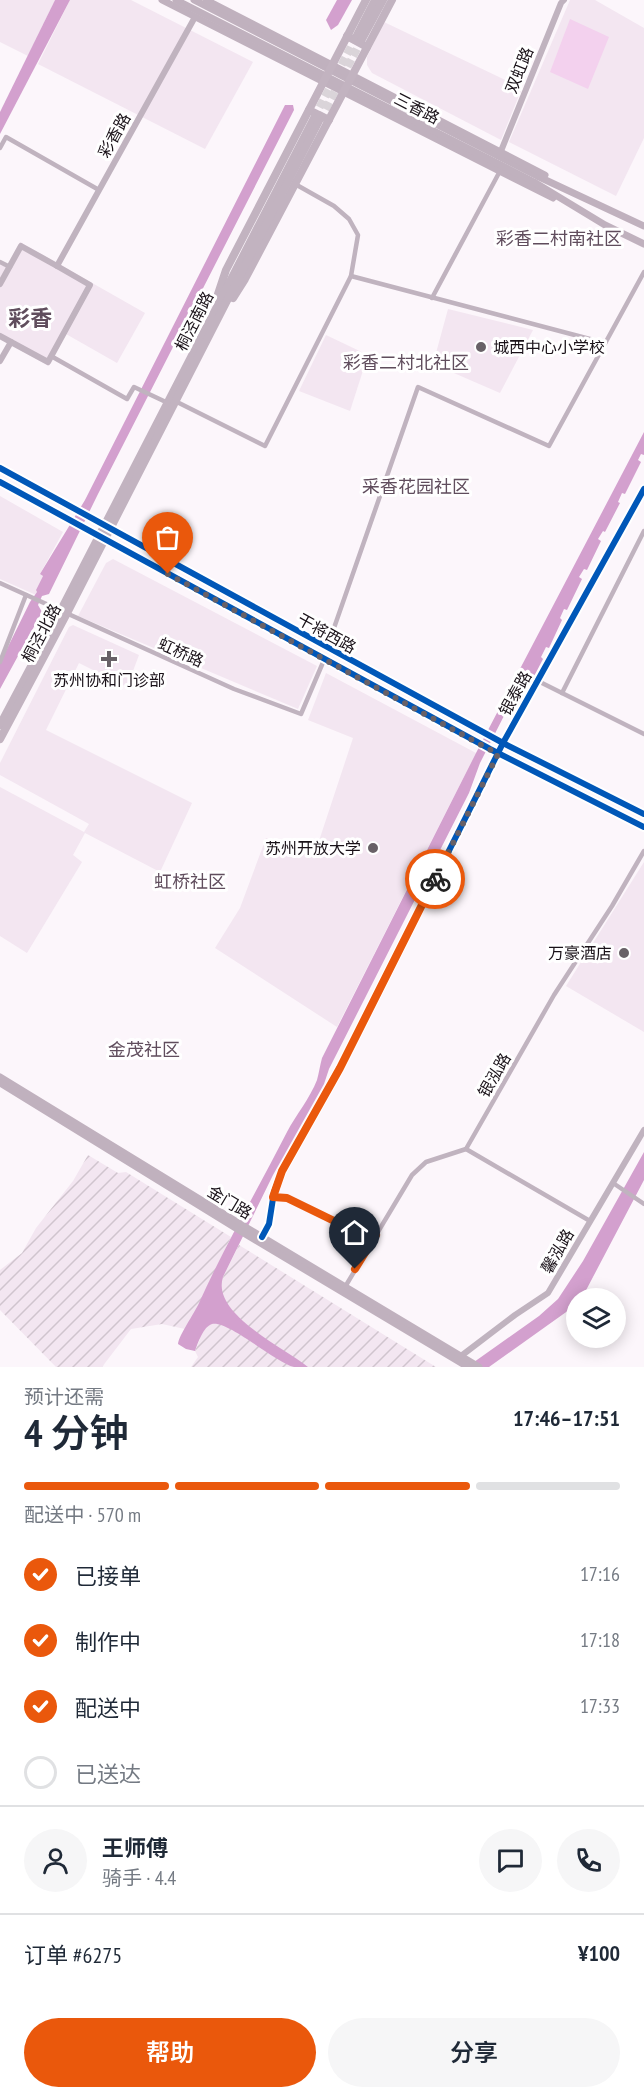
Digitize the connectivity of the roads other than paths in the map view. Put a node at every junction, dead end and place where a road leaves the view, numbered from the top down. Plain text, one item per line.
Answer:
1 (162, 0) edge
2 (176, 0) edge
3 (194, 0) edge
4 (206, 0) edge
5 (226, 0) edge
6 (366, 0) edge
7 (375, 0) edge
8 (382, 0) edge
9 (392, 0) edge
10 (564, 0) edge
11 (222, 8) junction
12 (195, 16) junction
13 (347, 36) junction
14 (368, 47) junction
15 (332, 65) junction
16 (353, 75) junction
17 (324, 82) junction
18 (344, 92) junction
19 (309, 110) junction
20 (317, 120) tunnel mouth
21 (329, 120) junction
22 (0, 148) edge
23 (501, 151) junction
24 (500, 171) junction
25 (536, 179) junction
26 (296, 184) junction
27 (99, 190) junction
28 (613, 210) junction
29 (605, 225) junction
30 (644, 226) edge
31 (644, 244) edge
32 (0, 262) edge
33 (57, 266) junction
34 (10, 267) junction
35 (644, 272) edge
36 (351, 276) junction
37 (0, 284) edge
38 (432, 298) junction
39 (211, 325) junction
40 (0, 336) edge
41 (11, 342) junction
42 (605, 343) junction
43 (51, 356) junction
44 (0, 361) edge
45 (171, 402) junction
46 (0, 468) edge
47 (0, 482) edge
48 (644, 489) edge
49 (107, 528) junction
50 (644, 531) edge
51 (102, 538) junction
52 (0, 583) edge
53 (27, 595) junction
54 (63, 613) junction
55 (327, 648) junction
56 (324, 660) junction
57 (0, 662) edge
58 (538, 681) junction
59 (562, 693) junction
60 (0, 724) edge
61 (644, 734) edge
62 (0, 739) edge
63 (499, 741) junction
64 (494, 752) junction
65 (644, 814) edge
66 (644, 827) edge
67 (644, 851) edge
68 (0, 1077) edge
69 (0, 1083) edge
70 (644, 1130) edge
71 (466, 1149) junction
72 (616, 1185) junction
73 (273, 1197) junction
74 (644, 1204) edge
75 (590, 1221) junction
76 (236, 1225) junction
77 (249, 1233) junction
78 (376, 1235) junction
79 (262, 1237) junction
80 (345, 1287) junction
81 (457, 1361) edge
82 (471, 1366) edge

1 - 12 main road
2 - 25 main road, 三香路
3 - 25 main road, 三香路
4 - 11 main road
5 - 11 street
6 - 13 main road
7 - 8 main road
9 - 14 main road
10 - 23 street, 双虹路
11 - 15 main road
12 - 17 main road
12 - 27 street, 彩香路
13 - 14 main road
13 - 15 main road
14 - 16 main road
15 - 16 main road
15 - 17 main road
16 - 18 main road
16 - 23 main road
17 - 18 main road
17 - 19 main road
18 - 21 main road
18 - 24 main road
19 - 21 main road
19 - 39 main road
20 - 39 main road, 桐泾南路
21 - 26 main road
22 - 27 street
23 - 28 main road
24 - 29 main road
24 - 38 street
25 - 28 main road, 三香路
25 - 29 main road, 三香路
26 - 36 street
26 - 39 main road
27 - 33 street, 彩香路
28 - 30 main road, 三香路
29 - 31 main road, 三香路
32 - 34 street
33 - 34 street
33 - 43 street
34 - 37 street
35 - 42 street
36 - 38 street
36 - 45 street
38 - 42 street
39 - 45 main road, 桐泾南路
40 - 41 street
41 - 43 street
41 - 44 street
42 - 55 street
43 - 45 street
45 - 49 main road, 桐泾南路
46 - 49 main road, 干将西路
47 - 51 main road, 干将西路
48 - 58 street, 银泰路
49 - 51 main road, 桐泾南路
49 - 55 main road, 干将西路
50 - 59 street
51 - 54 main road, 桐泾北路
51 - 56 main road, 干将西路
52 - 53 street, 虹桥路
53 - 54 street, 虹桥路
53 - 57 street
54 - 56 street, 虹桥路
54 - 60 main road, 桐泾北路
54 - 62 main road, 桐泾北路
55 - 63 main road, 干将西路
56 - 64 main road, 干将西路
58 - 59 street
58 - 63 street, 银泰路
59 - 61 street
63 - 64 street, 银泰路
63 - 65 main road, 干将西路
64 - 66 main road, 干将西路
64 - 73 street, 银泰路
67 - 71 street, 银泓路
68 - 76 main road, 金门路
69 - 76 main road, 金门路
70 - 72 street, 馨泓路
71 - 75 street
71 - 78 street
72 - 74 street
72 - 75 street, 馨泓路
73 - 78 street
73 - 79 street, 银泰路
75 - 81 street, 馨泓路
76 - 77 main road, 金门路
77 - 79 main road, 金门路
77 - 81 main road, 金门路
78 - 80 street
79 - 80 main road, 金门路
80 - 81 main road, 金门路
81 - 82 main road, 金门路

